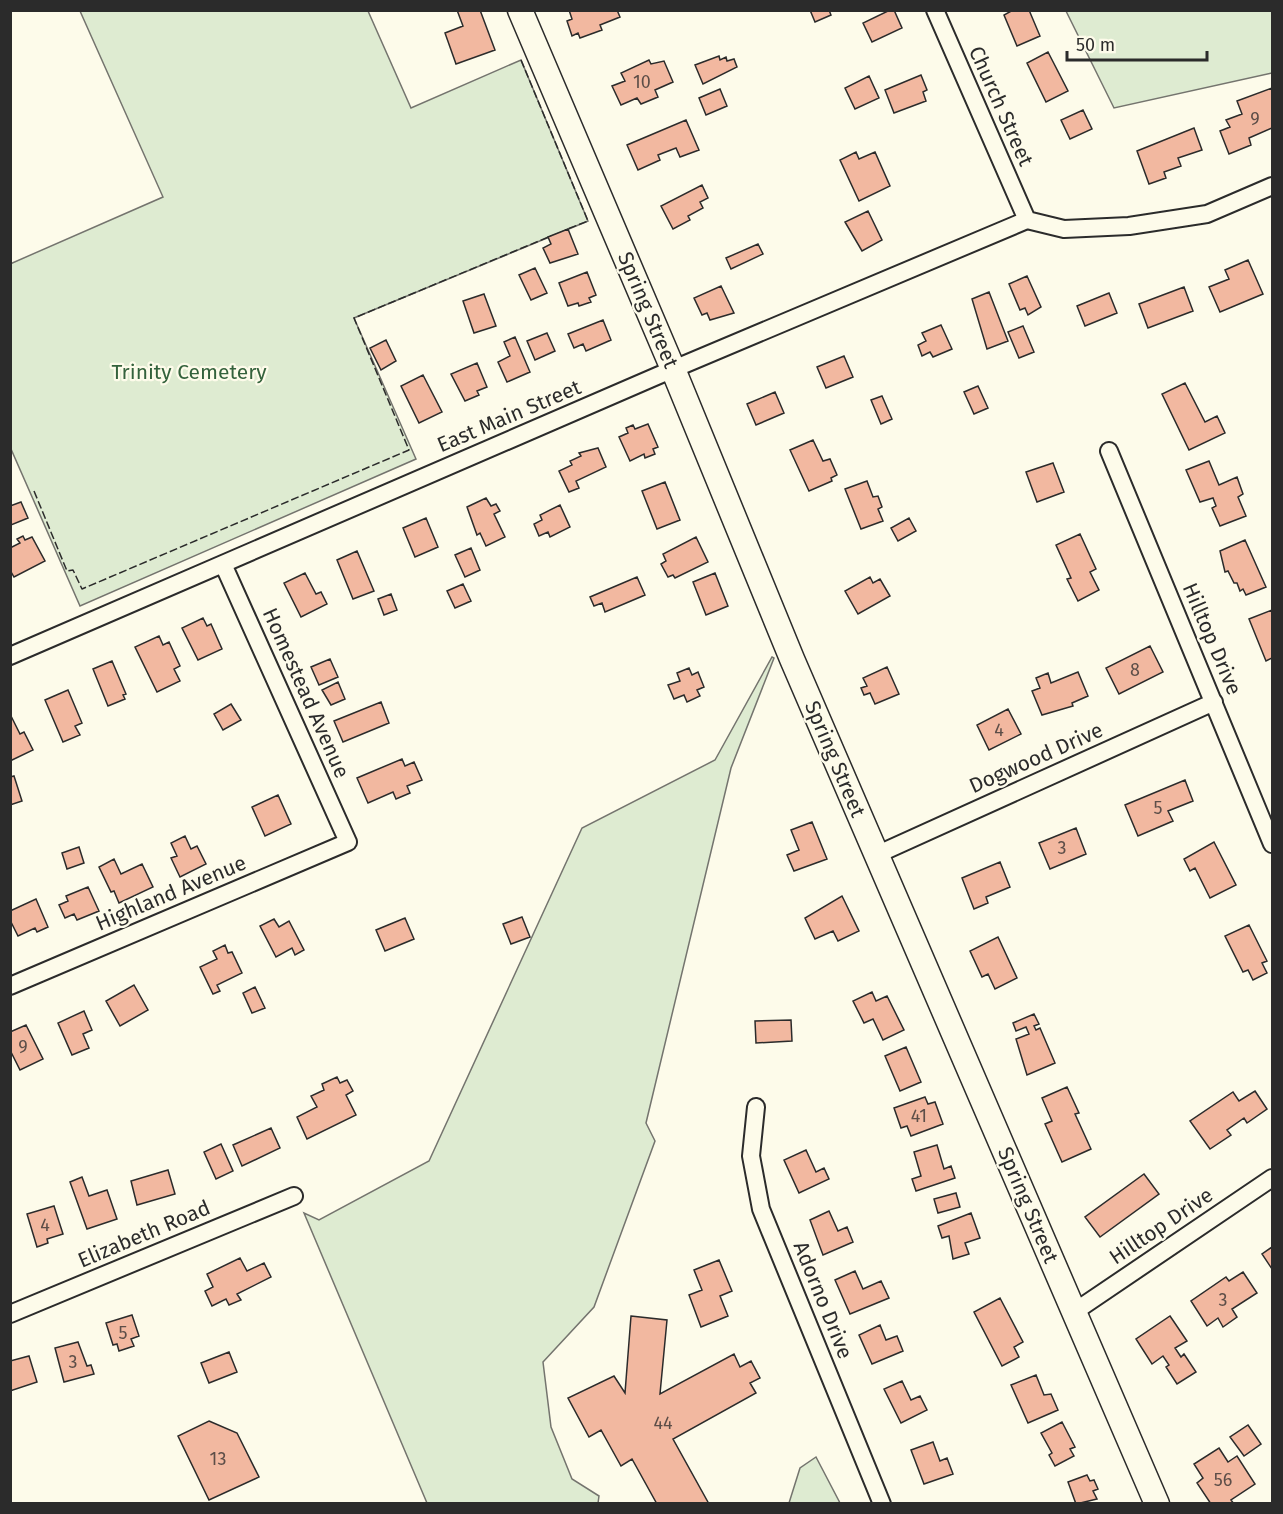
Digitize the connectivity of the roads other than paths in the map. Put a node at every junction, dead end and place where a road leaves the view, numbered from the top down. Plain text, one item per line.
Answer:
1 (520, 10) edge
2 (935, 10) edge
3 (1272, 186) edge
4 (1027, 220) junction
5 (673, 369) junction
6 (1109, 451) dead end
7 (223, 564) junction
8 (10, 656) edge
9 (1214, 702) junction
10 (348, 842) joint
11 (1272, 844) edge
12 (876, 855) junction
13 (10, 986) edge
14 (756, 1107) dead end
15 (1272, 1178) edge
16 (294, 1196) dead end
17 (1074, 1311) junction
18 (10, 1314) edge
19 (882, 1503) edge
20 (1157, 1503) edge

1 - 5 street, Spring Street
2 - 4 street, Church Street
3 - 4 street
4 - 5 street, East Main Street
5 - 7 street, East Main Street
5 - 12 street, Spring Street
6 - 9 street, Hilltop Drive
7 - 8 street, East Main Street
7 - 10 street, Homestead Avenue
9 - 11 street, Hilltop Drive
9 - 12 street, Dogwood Drive
10 - 13 street, Highland Avenue
12 - 17 street, Spring Street
14 - 19 street, Adorno Drive
15 - 17 street, Hilltop Drive
16 - 18 street, Elizabeth Road
17 - 20 street, Spring Street

